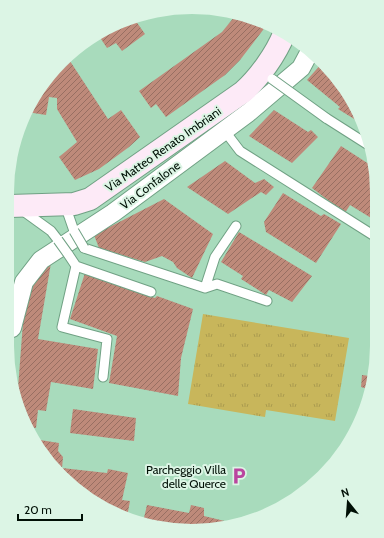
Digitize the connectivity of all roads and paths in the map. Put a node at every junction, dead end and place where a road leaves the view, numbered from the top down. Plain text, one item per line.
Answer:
1 (282, 39) edge
2 (307, 57) edge
3 (267, 75) junction
4 (224, 130) junction
5 (363, 141) edge
6 (65, 205) junction
7 (14, 207) edge
8 (14, 208) edge
9 (236, 226) dead end
10 (370, 233) edge
11 (76, 266) junction
12 (205, 288) junction
13 (151, 292) dead end
14 (267, 301) dead end
15 (14, 320) edge
16 (103, 377) dead end

1 - 3 main road, Via Matteo Renato Imbriani
2 - 4 street, Via Confalone
3 - 5 lane, bridge
3 - 6 main road, Via Matteo Renato Imbriani
4 - 10 lane
4 - 15 street, Via Confalone
6 - 7 main road, Via Matteo Renato Imbriani
6 - 12 lane, bridge
8 - 11 lane, bridge
9 - 12 lane
11 - 13 lane
11 - 16 lane
12 - 14 lane

